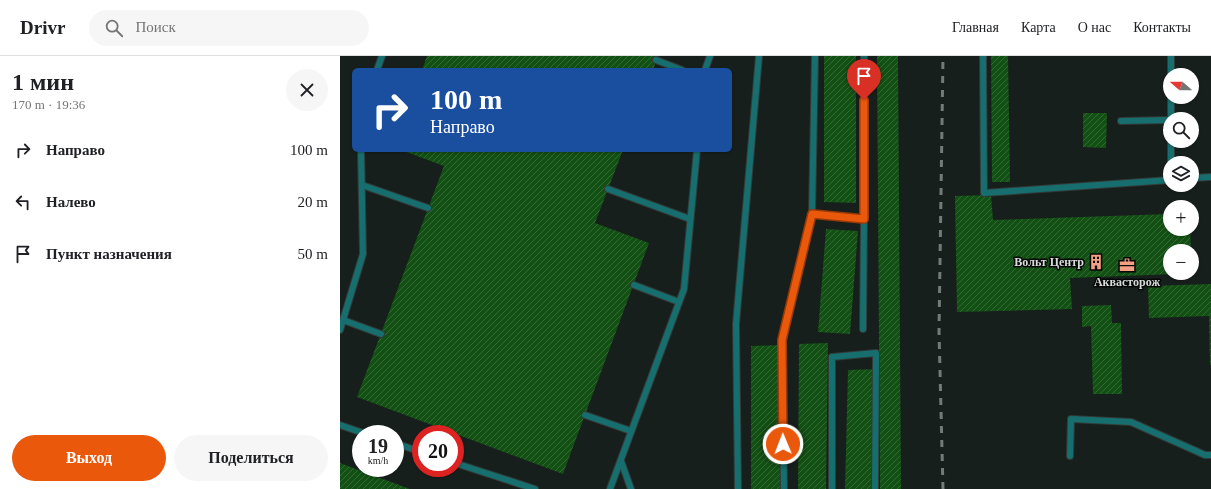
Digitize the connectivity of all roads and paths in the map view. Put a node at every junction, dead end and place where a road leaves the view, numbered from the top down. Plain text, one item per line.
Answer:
1 (382, 56) edge
2 (710, 56) edge
3 (759, 56) edge
4 (815, 56) edge
5 (864, 56) edge
6 (983, 56) edge
7 (1171, 56) edge
8 (656, 60) dead end
9 (378, 68) edge
10 (677, 68) edge
11 (706, 68) edge
12 (1171, 68) edge
13 (1163, 120) edge
14 (1121, 121) dead end
15 (361, 152) edge
16 (697, 152) edge
17 (1211, 177) edge
18 (1199, 178) edge
19 (1163, 180) edge
20 (362, 185) junction
21 (608, 188) dead end
22 (428, 208) dead end
23 (812, 214) junction
24 (690, 219) junction
25 (864, 219) junction
26 (634, 285) dead end
27 (679, 302) junction
28 (343, 320) junction
29 (863, 329) dead end
30 (340, 330) edge
31 (382, 334) dead end
32 (585, 415) dead end
33 (340, 425) edge
34 (352, 429) edge
35 (632, 431) junction
36 (1211, 455) edge
37 (1070, 456) dead end
38 (621, 461) junction
39 (464, 466) edge
40 (535, 489) edge
41 (610, 489) edge
42 (631, 489) edge
43 (738, 489) edge
44 (784, 489) edge
45 (832, 489) edge
46 (875, 489) edge

1 - 9 lane
2 - 11 lane
3 - 43 lane
4 - 23 lane
5 - 25 lane
6 - 19 lane
7 - 12 lane
8 - 10 lane
13 - 14 lane
15 - 20 lane
16 - 24 lane
17 - 18 lane
20 - 22 lane
20 - 28 lane
21 - 24 lane
23 - 25 lane
23 - 44 lane
24 - 27 lane
25 - 29 lane
26 - 27 lane
27 - 35 lane
28 - 30 lane
28 - 31 lane
32 - 35 lane
33 - 34 lane
35 - 38 lane
36 - 37 lane
38 - 41 lane
38 - 42 lane
39 - 40 lane
45 - 46 lane

